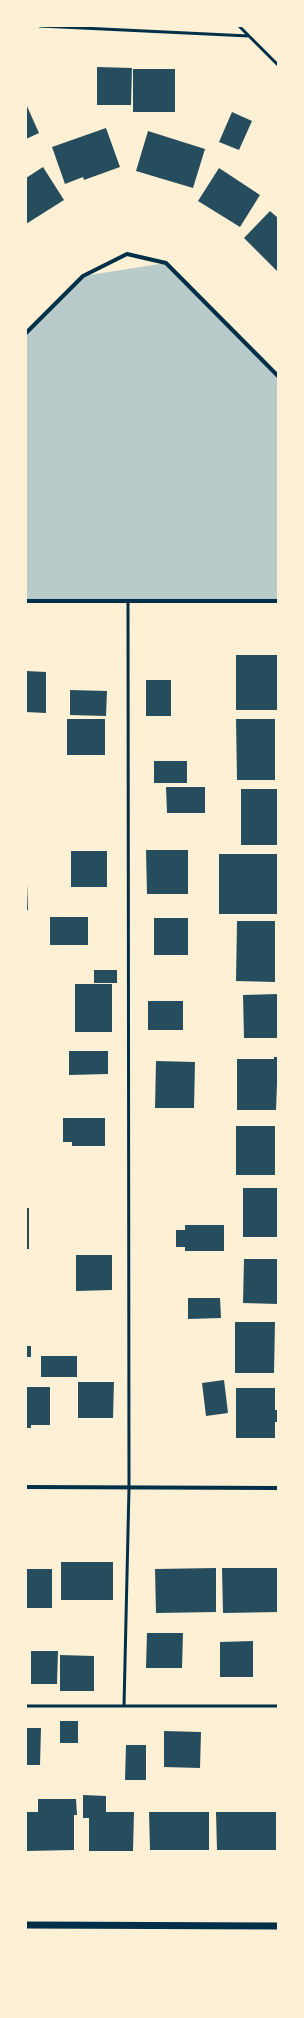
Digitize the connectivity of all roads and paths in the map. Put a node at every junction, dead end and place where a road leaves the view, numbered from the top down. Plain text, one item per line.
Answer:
1 (40, 26) edge
2 (239, 26) edge
3 (249, 36) junction
4 (278, 65) edge
5 (26, 333) edge
6 (278, 376) edge
7 (26, 601) edge
8 (128, 601) junction
9 (278, 601) edge
10 (26, 1487) edge
11 (129, 1488) junction
12 (278, 1488) edge
13 (26, 1706) edge
14 (124, 1706) junction
15 (278, 1706) edge
16 (26, 1925) edge
17 (278, 1926) edge

1 - 3 lane
2 - 3 lane
3 - 4 lane
5 - 6 street
7 - 8 street
8 - 9 street
8 - 11 lane
10 - 11 street
11 - 12 street
11 - 14 lane
13 - 14 lane
14 - 15 lane
16 - 17 street

